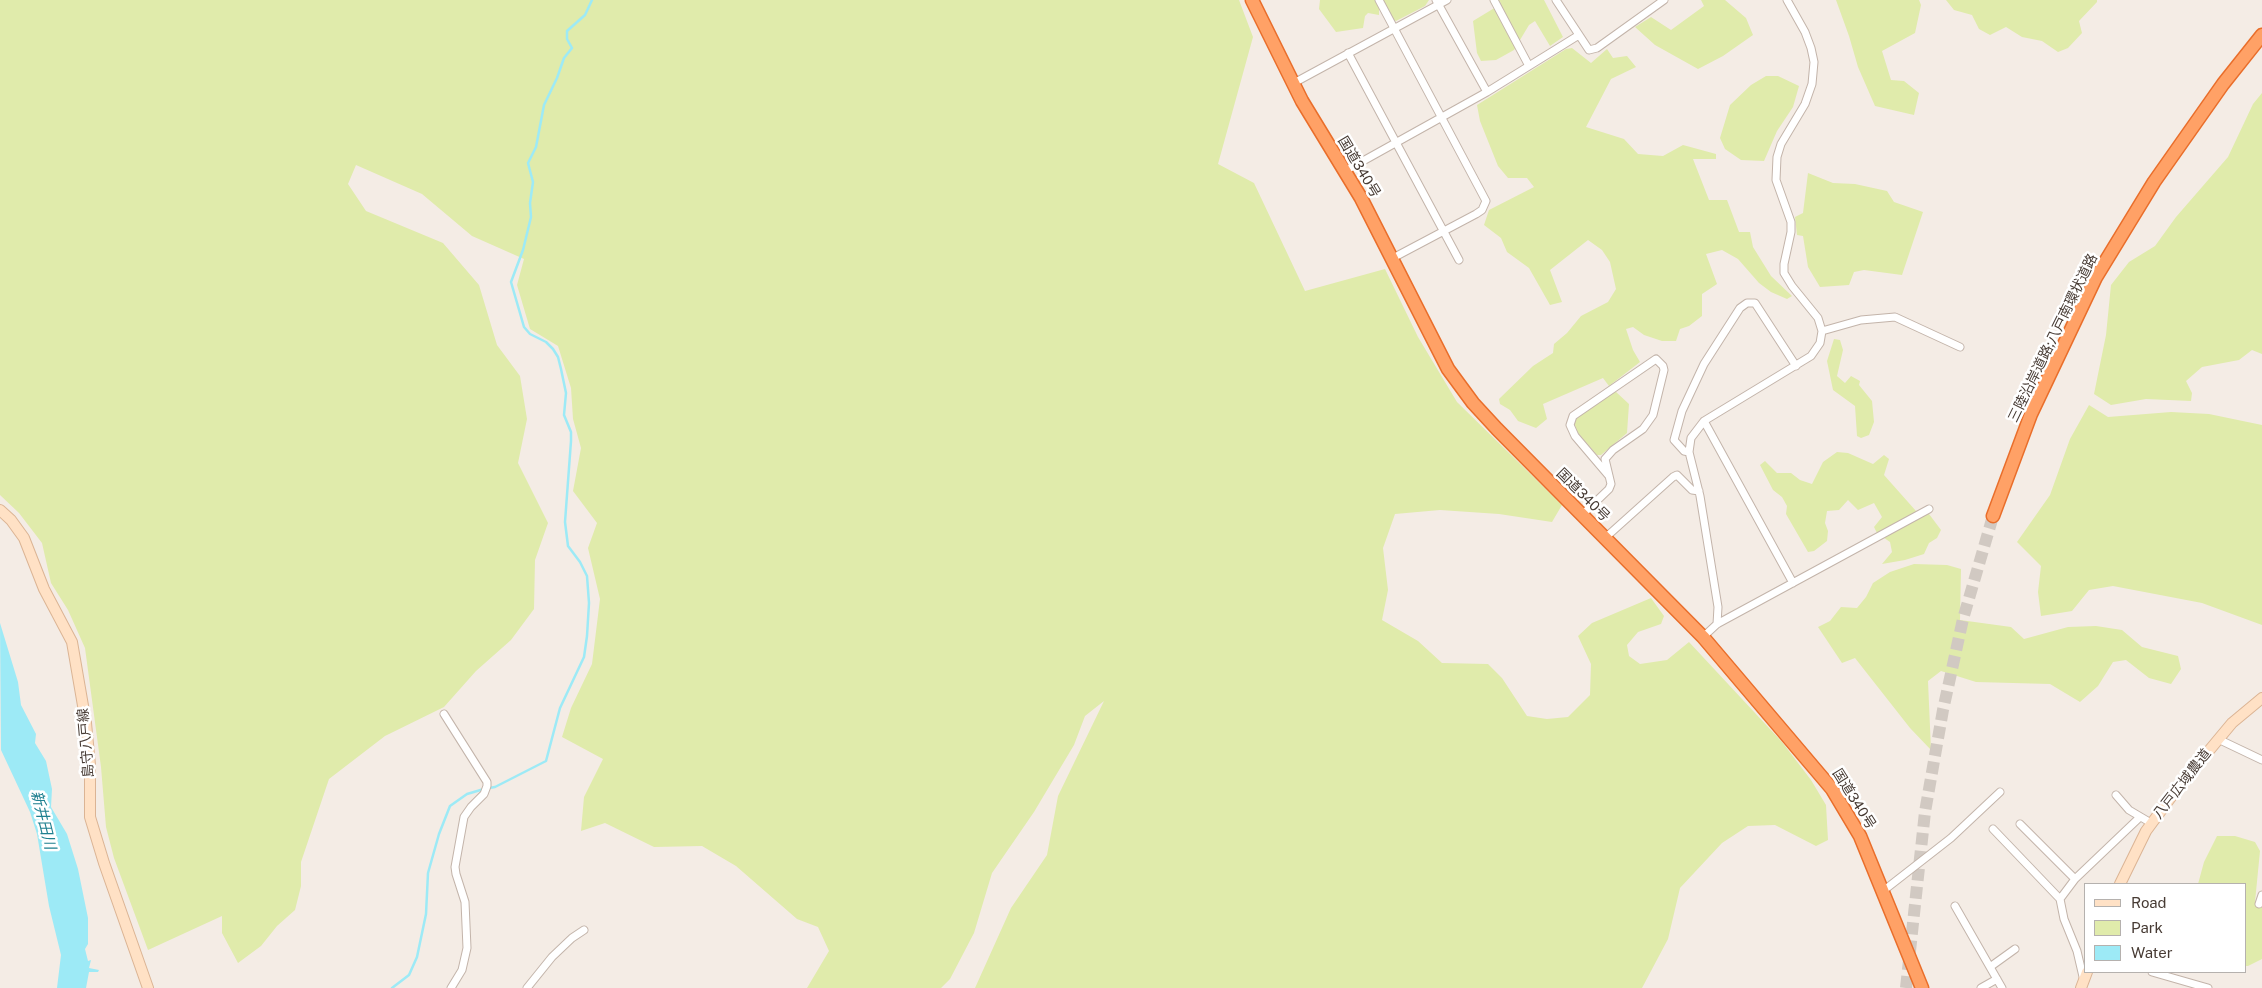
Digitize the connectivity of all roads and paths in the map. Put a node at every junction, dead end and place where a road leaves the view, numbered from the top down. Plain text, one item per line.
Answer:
1 (1252, 0) edge
2 (1379, 0) edge
3 (1447, 0) edge
4 (1494, 0) edge
5 (1556, 0) edge
6 (1664, 0) edge
7 (1787, 0) edge
8 (1437, 2) edge
9 (1393, 29) junction
10 (2262, 35) edge
11 (1579, 36) junction
12 (1348, 52) junction
13 (1529, 66) junction
14 (1292, 84) junction
15 (1487, 92) junction
16 (1441, 117) junction
17 (1395, 141) junction
18 (1345, 171) junction
19 (1443, 230) junction
20 (1392, 259) junction
21 (1459, 260) dead end
22 (1822, 331) junction
23 (1960, 347) dead end
24 (1796, 366) junction
25 (1704, 422) junction
26 (1689, 452) junction
27 (1609, 476) junction
28 (1699, 491) junction
29 (1929, 509) dead end
30 (0, 510) edge
31 (1582, 515) junction
32 (1993, 516) tunnel mouth
33 (1605, 538) junction
34 (1793, 583) junction
35 (1717, 624) junction
36 (1703, 637) junction
37 (2262, 698) edge
38 (444, 714) dead end
39 (2218, 739) junction
40 (2262, 760) edge
41 (2000, 792) dead end
42 (2116, 795) dead end
43 (2139, 818) junction
44 (2151, 823) junction
45 (2020, 824) dead end
46 (1993, 829) dead end
47 (2075, 879) junction
48 (2120, 883) edge
49 (1883, 891) junction
50 (2262, 895) edge
51 (2060, 899) junction
52 (2259, 904) dead end
53 (1955, 906) dead end
54 (584, 930) dead end
55 (2016, 950) dead end
56 (1990, 966) junction
57 (2156, 973) edge
58 (1997, 979) junction
59 (2084, 980) edge
60 (148, 988) edge
61 (450, 988) edge
62 (527, 988) edge
63 (1922, 988) edge
64 (1981, 988) edge
65 (2002, 988) edge
66 (2208, 988) edge

1 - 14 highway, 国道340号
2 - 9 street
3 - 8 street
4 - 13 street
5 - 11 street
6 - 11 street
7 - 22 street
8 - 9 street
8 - 15 street
9 - 12 street
9 - 16 street
10 - 32 highway, 三陸沿岸道路;八戸南環状道路
11 - 13 street
12 - 14 street
12 - 17 street
13 - 15 street
14 - 18 highway, 国道340号
15 - 16 street
16 - 17 street
16 - 19 street
17 - 18 street
17 - 19 street
18 - 20 highway, 国道340号
19 - 20 street
19 - 21 street
20 - 31 highway, 国道340号
22 - 23 street
22 - 24 street
24 - 25 street
24 - 26 street
25 - 26 street
25 - 34 street
26 - 28 street
27 - 27 street
27 - 31 street
28 - 33 street
28 - 35 street
29 - 34 street
30 - 60 main road, 島守八戸線
31 - 33 highway, 国道340号
33 - 36 highway, 国道340号
34 - 35 street
35 - 36 street
36 - 49 highway, 国道340号
37 - 39 main road, 八戸広域農道
38 - 61 street
39 - 40 street
39 - 44 main road, 八戸広域農道
41 - 49 street
42 - 43 street
43 - 44 street
43 - 47 street
44 - 48 main road, 八戸広域農道
45 - 47 street
46 - 51 street
47 - 51 street
49 - 63 highway, 国道340号
50 - 52 street
51 - 59 street
53 - 56 street
54 - 62 street
55 - 56 street
56 - 58 street
57 - 66 street
58 - 64 street
58 - 65 street

